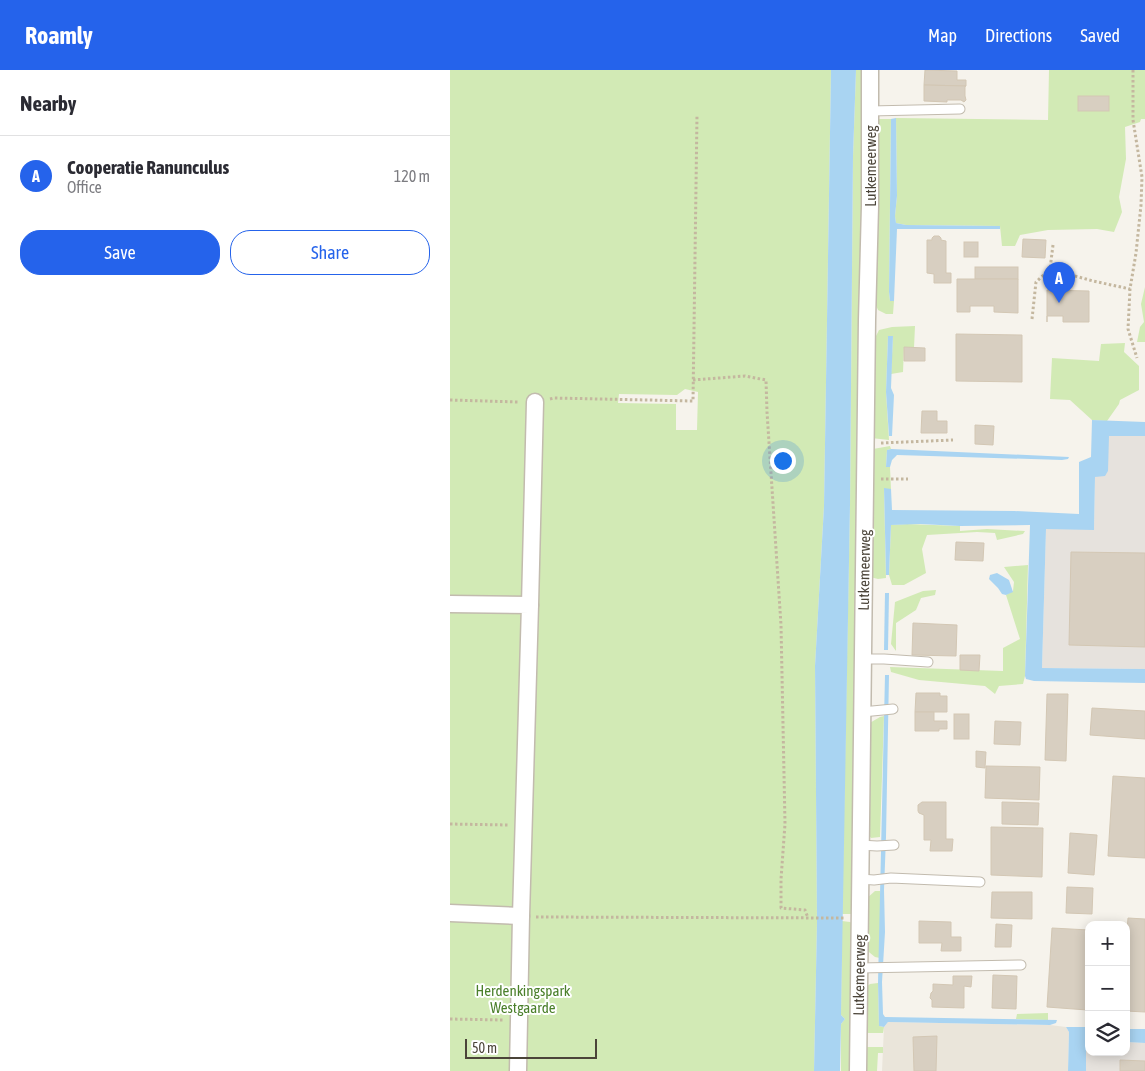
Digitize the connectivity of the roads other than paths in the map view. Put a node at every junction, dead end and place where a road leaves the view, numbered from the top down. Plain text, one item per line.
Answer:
1 (870, 70) edge
2 (960, 109) dead end
3 (870, 111) junction
4 (535, 402) road end
5 (450, 604) edge
6 (530, 605) junction
7 (862, 659) junction
8 (928, 662) dead end
9 (893, 709) dead end
10 (869, 711) junction
11 (860, 845) junction
12 (894, 845) dead end
13 (867, 879) junction
14 (980, 882) dead end
15 (450, 913) edge
16 (521, 916) junction
17 (1021, 965) dead end
18 (866, 969) junction
19 (518, 1071) edge
20 (858, 1071) edge

1 - 3 street, Lutkemeerweg
2 - 3 lane
3 - 7 street, Lutkemeerweg
4 - 6 street
5 - 6 street
6 - 16 street
7 - 8 lane
7 - 10 street, Lutkemeerweg
9 - 10 lane
10 - 11 street, Lutkemeerweg
11 - 12 lane
11 - 13 street, Lutkemeerweg
13 - 14 lane
13 - 18 street, Lutkemeerweg
15 - 16 street
16 - 19 street
17 - 18 lane
18 - 20 street, Lutkemeerweg

